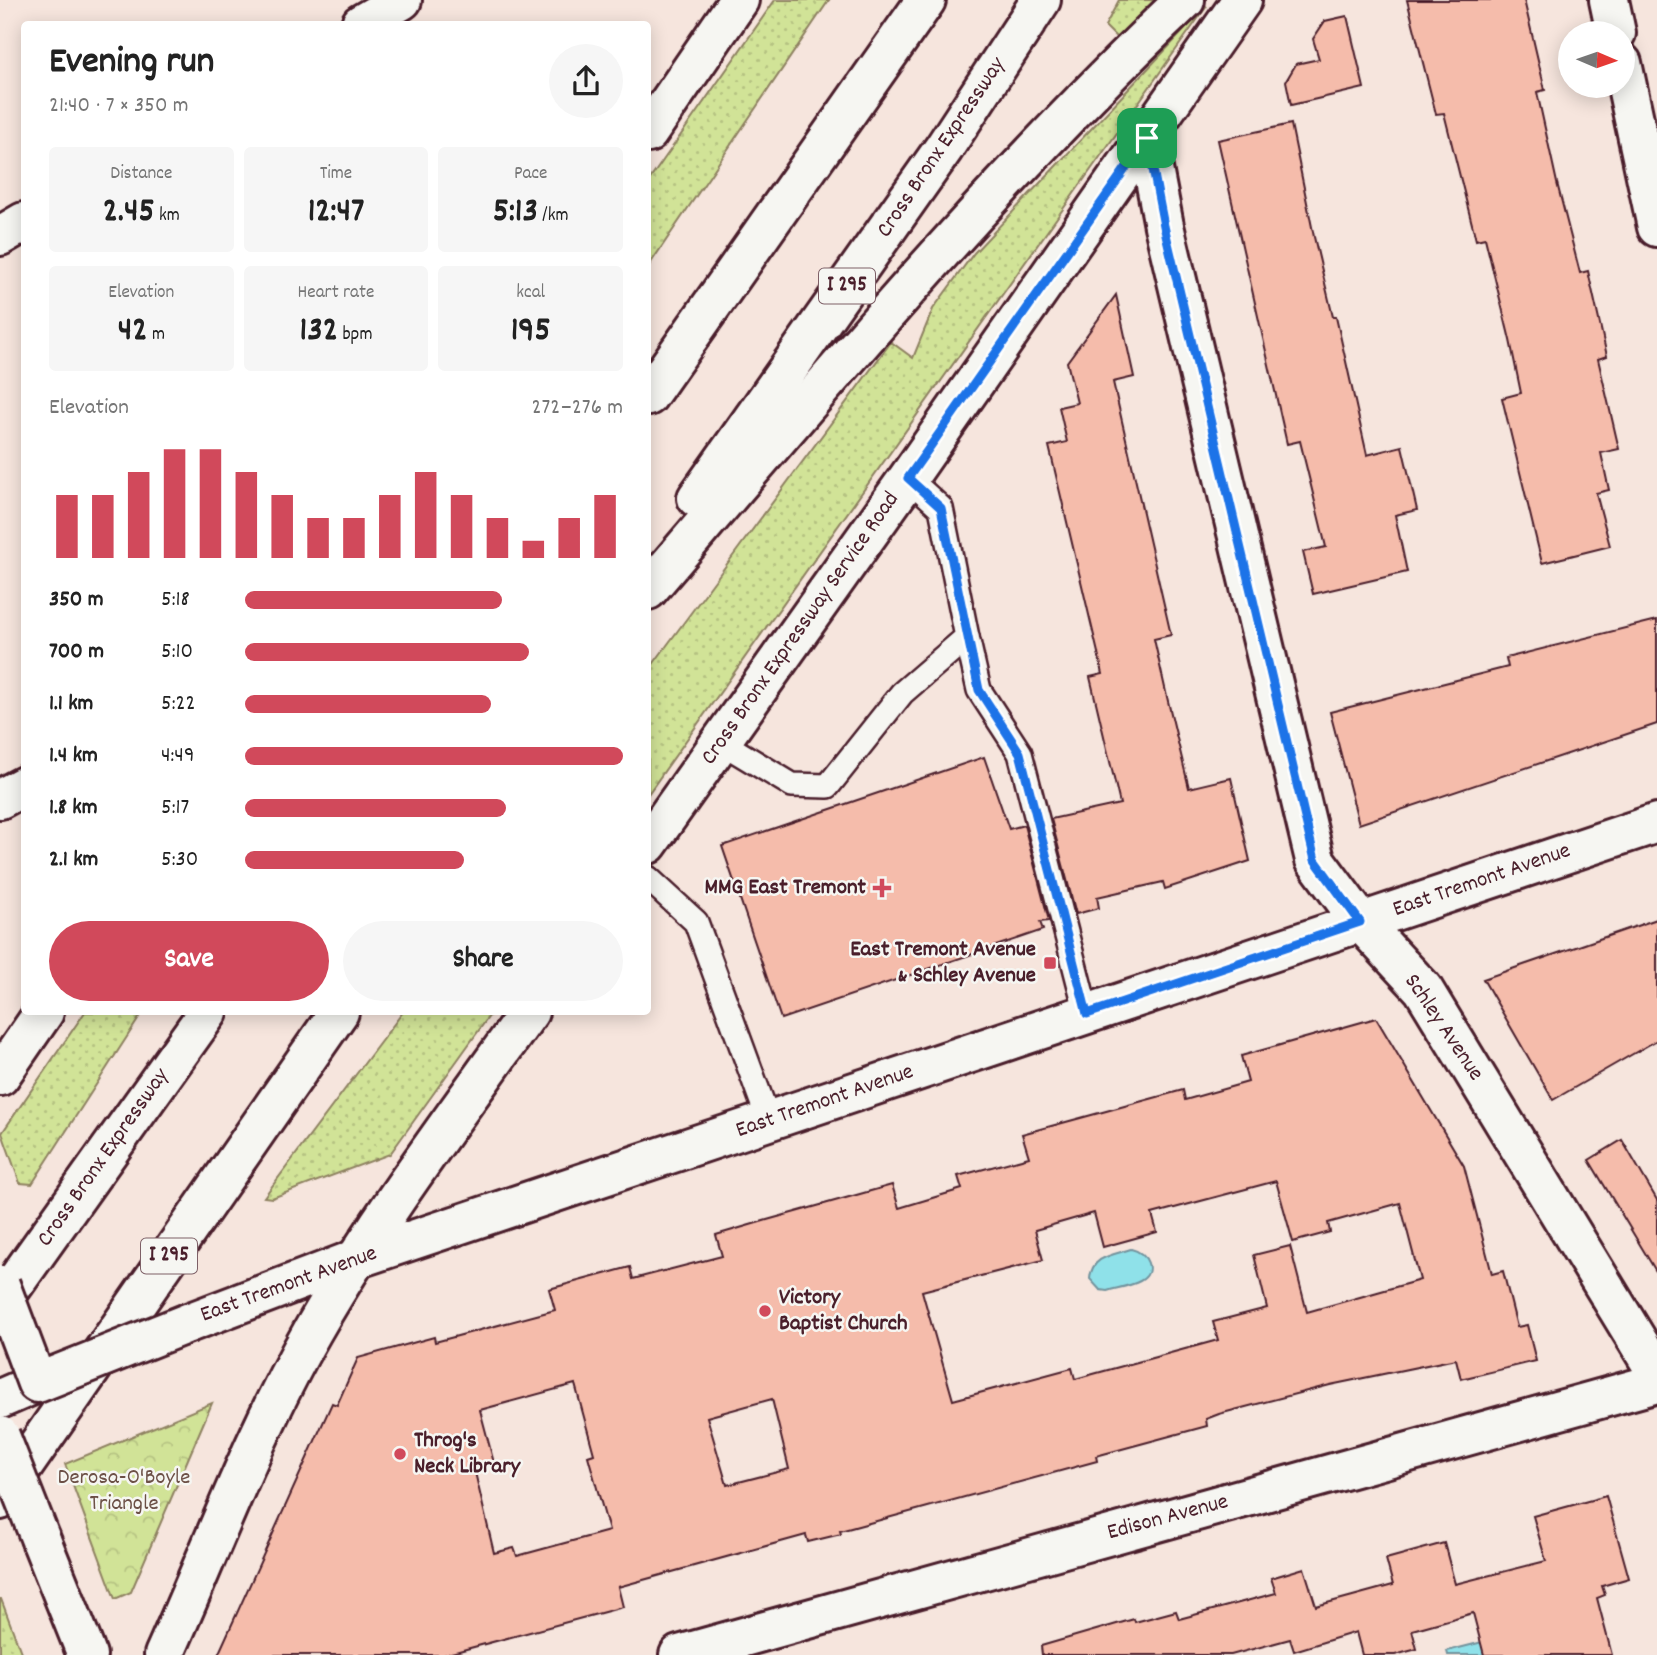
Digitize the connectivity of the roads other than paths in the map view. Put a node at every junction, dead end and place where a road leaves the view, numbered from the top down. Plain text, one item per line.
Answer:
1 (402, 0) edge
2 (739, 0) edge
3 (894, 0) edge
4 (926, 0) edge
5 (1041, 0) edge
6 (1185, 0) edge
7 (1242, 0) edge
8 (1609, 0) edge
9 (366, 21) edge
10 (1613, 21) edge
11 (1629, 98) edge
12 (651, 129) edge
13 (1147, 138) junction
14 (21, 224) edge
15 (1657, 227) edge
16 (0, 236) edge
17 (749, 253) junction
18 (651, 392) edge
19 (908, 478) junction
20 (651, 564) edge
21 (651, 587) edge
22 (967, 638) junction
23 (721, 742) junction
24 (21, 788) edge
25 (0, 799) edge
26 (1657, 823) edge
27 (651, 840) edge
28 (651, 881) edge
29 (1360, 922) junction
30 (1087, 1014) junction
31 (42, 1015) edge
32 (206, 1015) edge
33 (337, 1015) edge
34 (527, 1015) edge
35 (0, 1076) edge
36 (769, 1121) junction
37 (359, 1258) junction
38 (0, 1286) edge
39 (0, 1304) edge
40 (1657, 1373) edge
41 (1657, 1382) edge
42 (37, 1383) junction
43 (0, 1399) edge
44 (0, 1436) edge
45 (0, 1500) edge
46 (87, 1655) edge
47 (164, 1655) edge
48 (679, 1655) edge

1 - 9 main road
2 - 12 main road
3 - 17 main road
4 - 17 main road
5 - 20 main road, Cross Bronx Expressway / I 295
6 - 21 main road
7 - 13 main road, Cross Bronx Expressway Service Road
8 - 10 main road
11 - 15 main road
13 - 19 main road, Cross Bronx Expressway Service Road
13 - 29 main road, Schley Avenue
14 - 16 main road
17 - 18 main road
19 - 22 lane
19 - 23 main road, Cross Bronx Expressway Service Road
22 - 23 lane
22 - 30 lane
23 - 27 main road, Cross Bronx Expressway Service Road
24 - 25 main road
26 - 29 main road, East Tremont Avenue
28 - 36 lane
29 - 30 main road, East Tremont Avenue
29 - 40 main road, Schley Avenue
30 - 36 main road, East Tremont Avenue
31 - 35 main road
32 - 39 main road, Cross Bronx Expressway
33 - 45 main road, I 295
34 - 37 main road
36 - 37 main road, East Tremont Avenue
37 - 42 main road, East Tremont Avenue, bridge
37 - 47 main road
38 - 42 main road, bridge
41 - 48 main road, Edison Avenue
42 - 43 main road, East Tremont Avenue
44 - 46 main road, bridge

